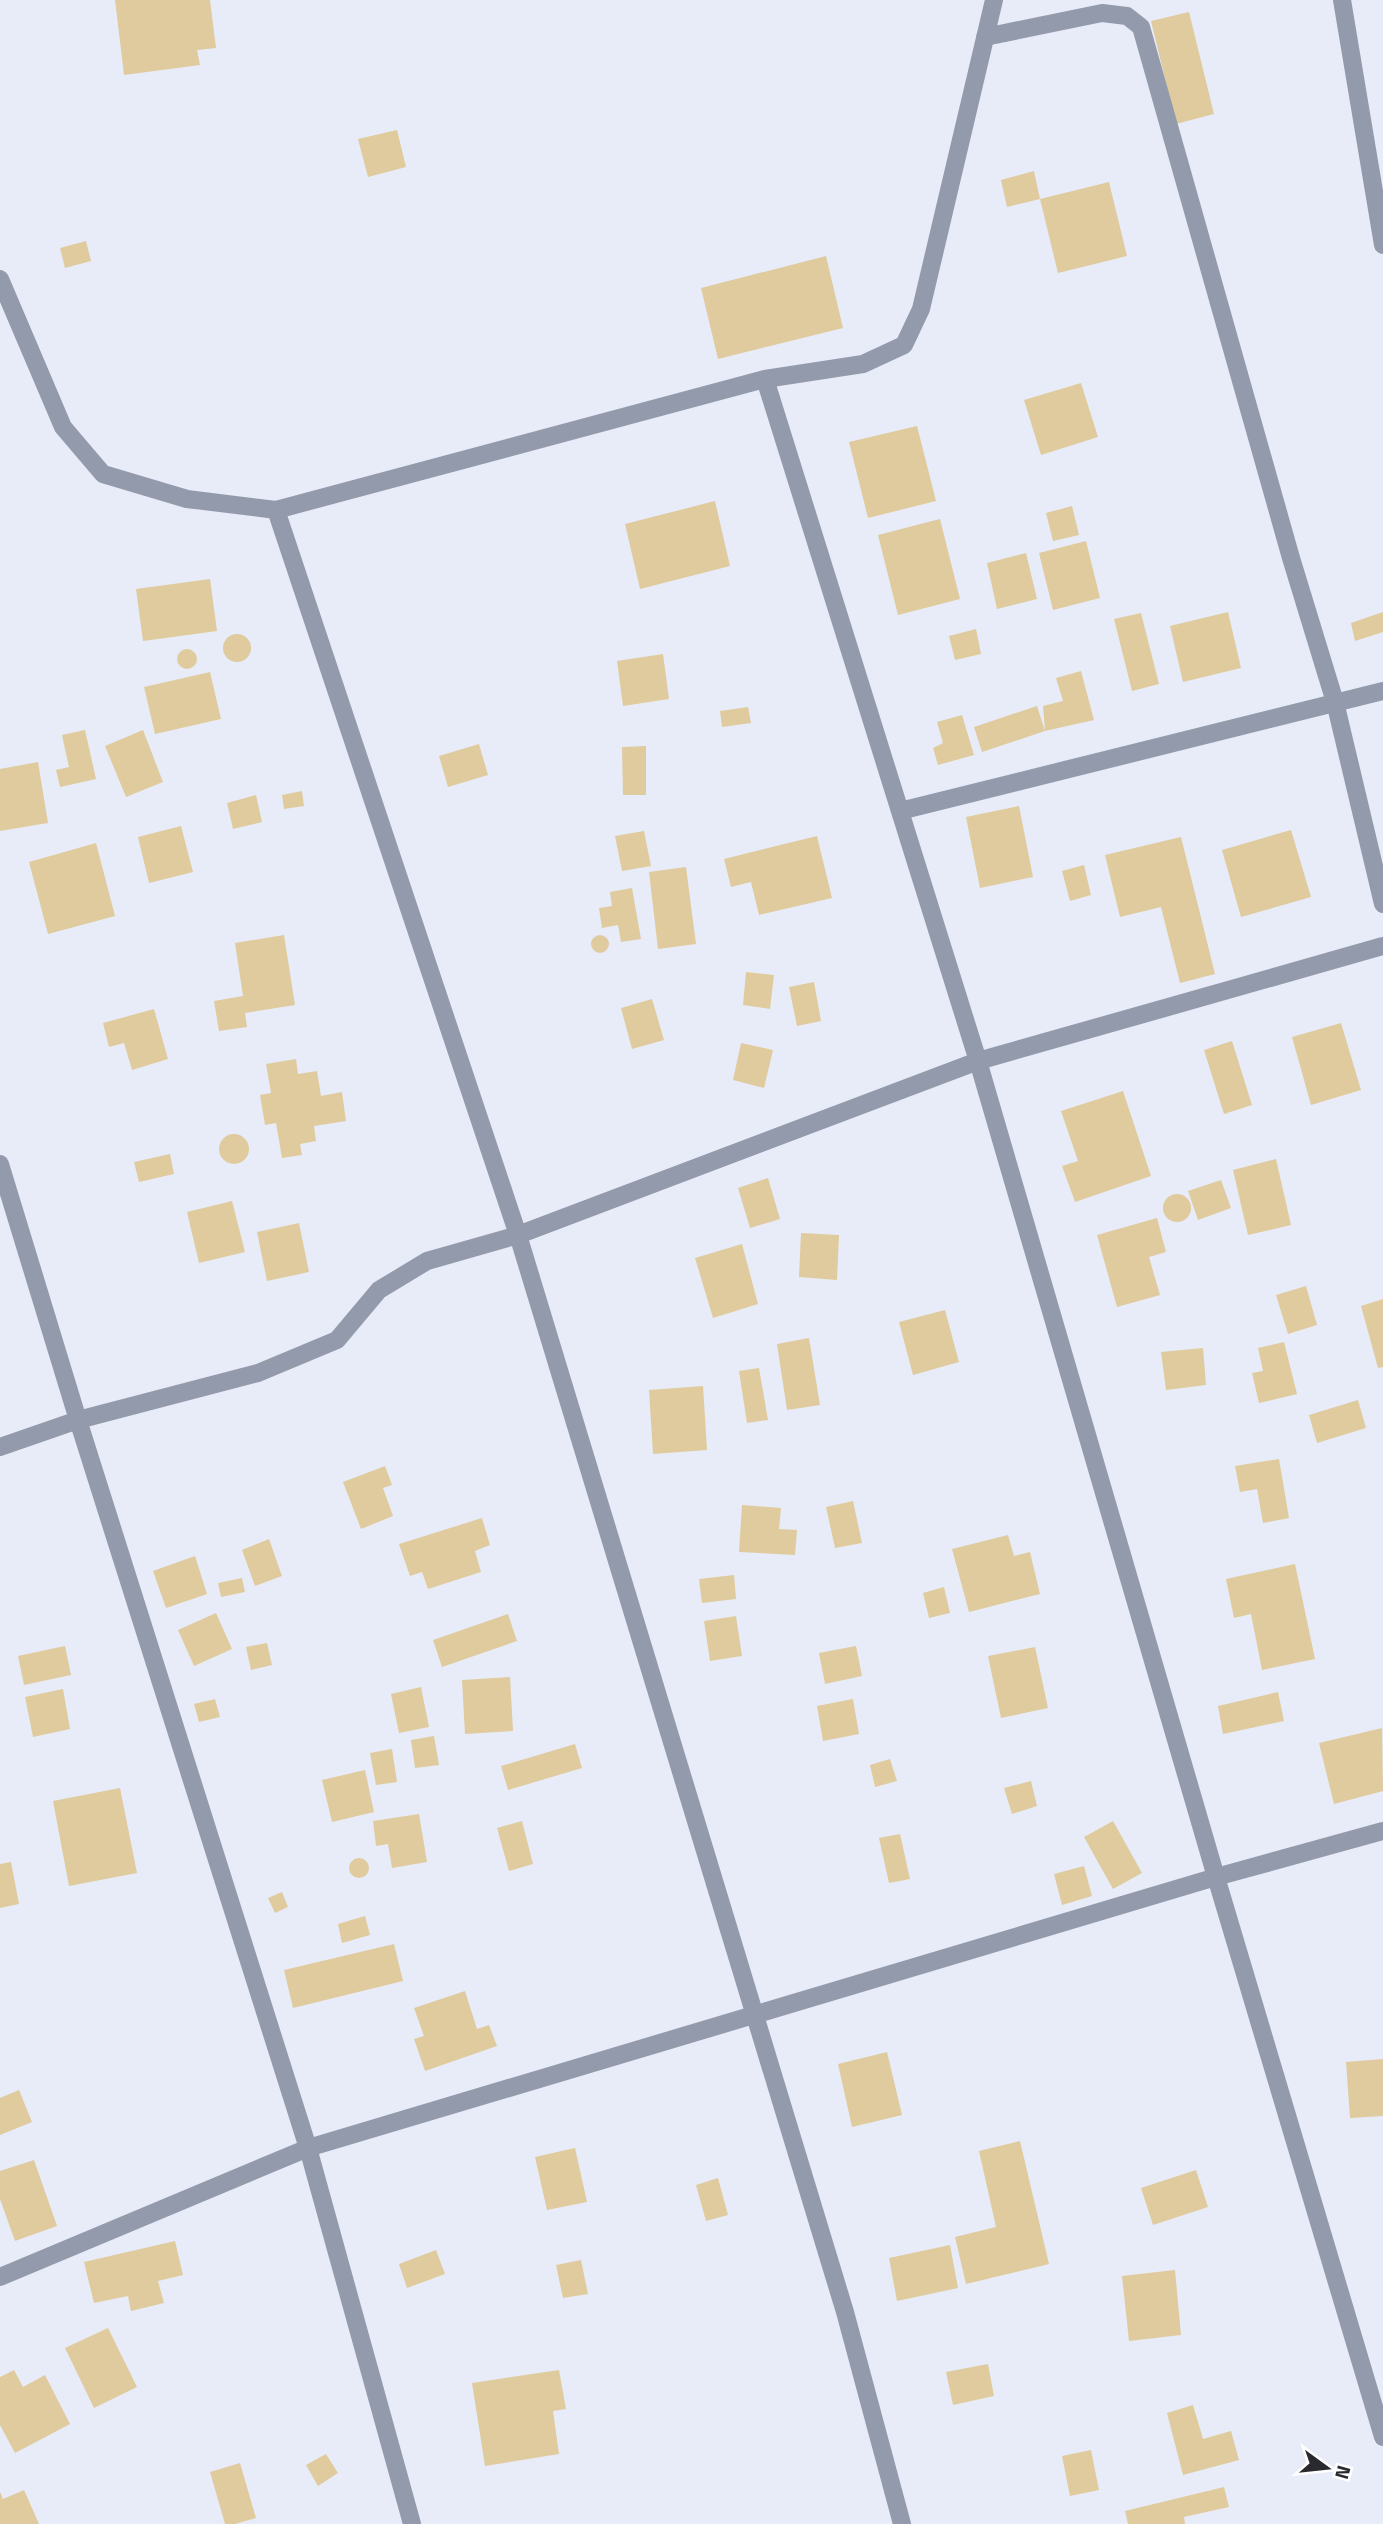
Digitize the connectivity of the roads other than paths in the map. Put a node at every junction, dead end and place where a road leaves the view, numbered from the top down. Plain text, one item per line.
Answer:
1 (994, 0) edge
2 (1342, 0) edge
3 (985, 37) junction
4 (1383, 245) edge
5 (0, 279) edge
6 (765, 379) junction
7 (276, 510) junction
8 (1383, 691) edge
9 (1335, 702) junction
10 (900, 811) junction
11 (1383, 905) edge
12 (1383, 946) edge
13 (978, 1061) junction
14 (0, 1164) edge
15 (518, 1235) junction
16 (78, 1420) junction
17 (0, 1447) edge
18 (1383, 1831) edge
19 (1216, 1877) junction
20 (753, 2015) junction
21 (308, 2148) junction
22 (0, 2277) edge
23 (1383, 2437) edge
24 (412, 2524) edge
25 (902, 2524) edge

1 - 3 street
2 - 4 street
3 - 6 street
3 - 9 street
5 - 7 street
6 - 7 street
6 - 10 street
7 - 15 street
8 - 9 street
9 - 10 street
9 - 11 street
10 - 13 street
12 - 13 street
13 - 15 street
13 - 19 street
14 - 16 street
15 - 16 street
15 - 20 street
16 - 17 street
16 - 21 street
18 - 19 street
19 - 20 street
19 - 23 street
20 - 21 street
20 - 25 street
21 - 22 street
21 - 24 street

